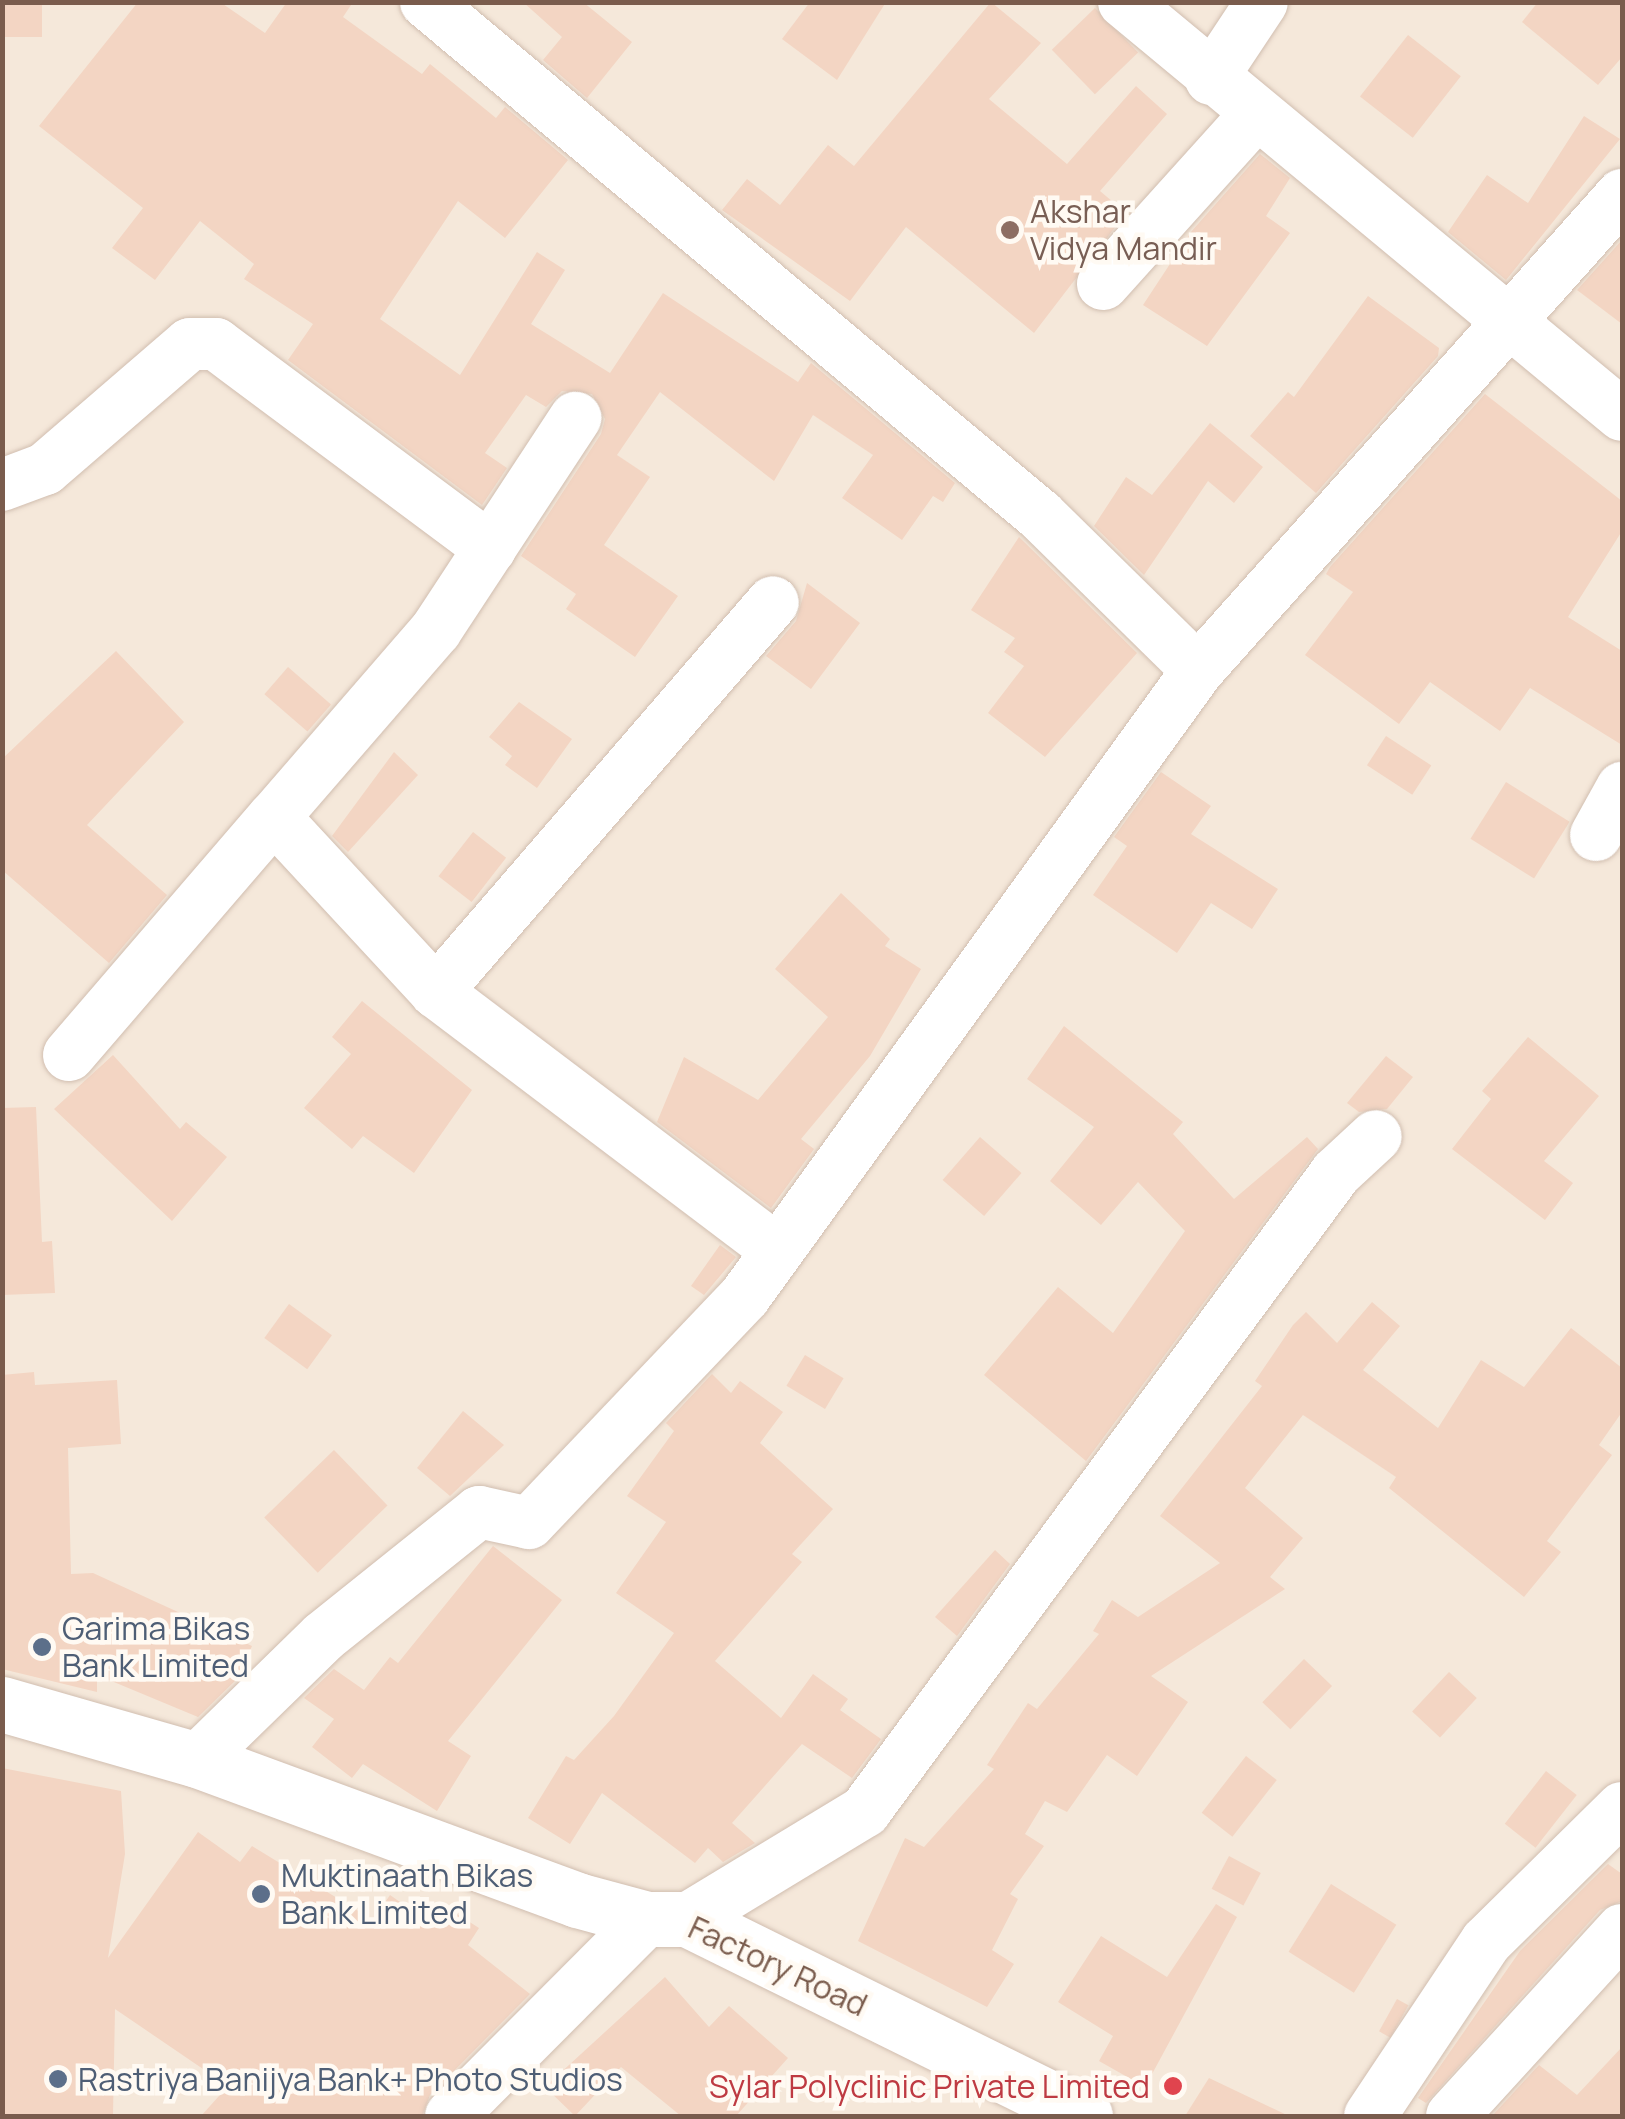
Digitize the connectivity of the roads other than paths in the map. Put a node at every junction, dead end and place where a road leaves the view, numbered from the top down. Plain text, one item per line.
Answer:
1 (426, 2) edge
2 (1124, 2) edge
3 (1262, 2) edge
4 (1211, 79) junction
5 (1255, 115) junction
6 (1622, 196) edge
7 (1103, 284) dead end
8 (1512, 328) junction
9 (1622, 415) edge
10 (575, 418) dead end
11 (2, 485) edge
12 (490, 548) junction
13 (773, 602) dead end
14 (1198, 670) junction
15 (1622, 788) edge
16 (274, 817) junction
17 (1596, 835) dead end
18 (436, 992) junction
19 (69, 1054) dead end
20 (1376, 1136) dead end
21 (774, 1248) junction
22 (2, 1704) edge
23 (197, 1760) junction
24 (1622, 1808) edge
25 (667, 1919) junction
26 (1622, 1930) edge
27 (452, 2116) edge
28 (1086, 2116) edge
29 (1370, 2116) edge
30 (1452, 2116) edge

1 - 14 street
2 - 4 street
3 - 4 street
4 - 5 street
5 - 7 street
5 - 8 street
6 - 8 street
8 - 9 street
8 - 14 street
10 - 12 street
11 - 12 street
12 - 16 street
13 - 18 street
14 - 21 street
15 - 17 street
16 - 18 street
16 - 19 street
18 - 21 street
20 - 25 street
21 - 23 street
22 - 23 main road, Factory Road
23 - 25 main road, Factory Road
24 - 29 street
25 - 27 street
25 - 28 main road, Factory Road
26 - 30 street

